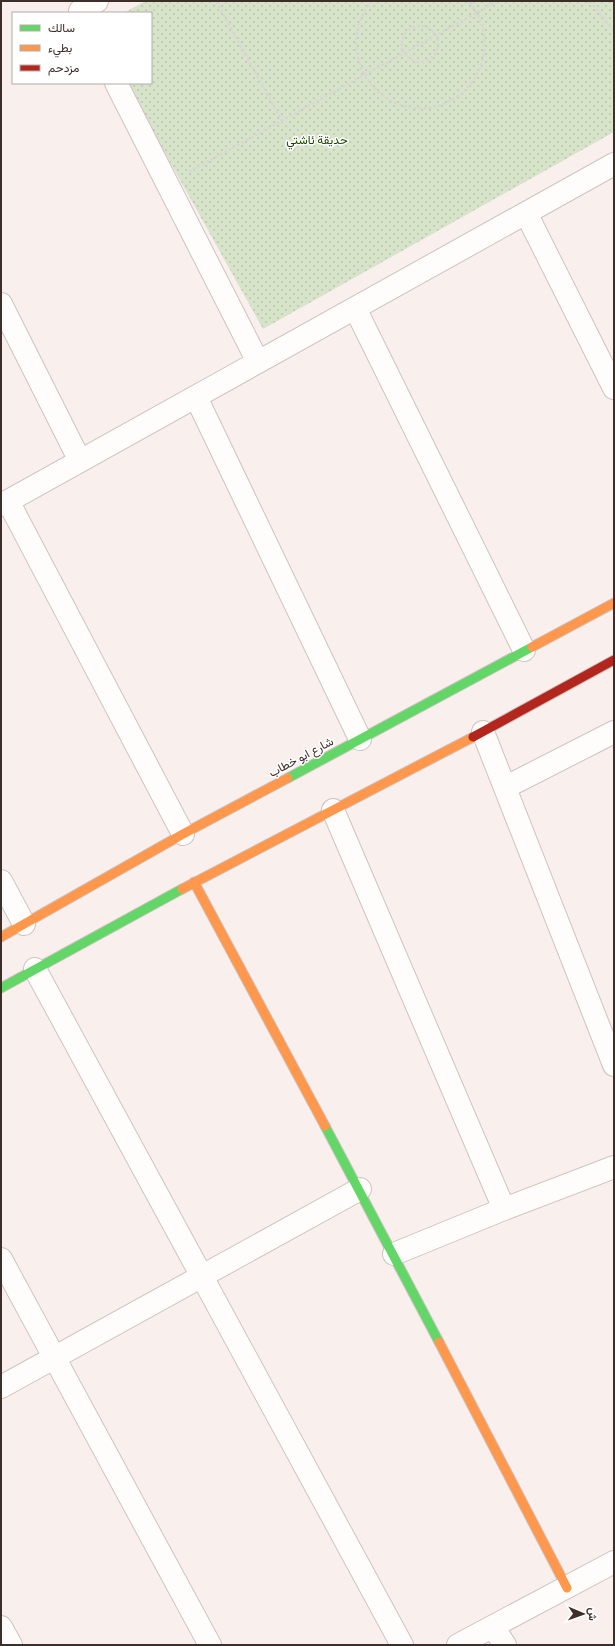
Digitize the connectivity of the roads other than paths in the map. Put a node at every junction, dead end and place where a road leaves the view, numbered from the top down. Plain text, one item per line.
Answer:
1 (117, 84) edge
2 (614, 164) edge
3 (526, 213) junction
4 (1, 304) edge
5 (355, 308) junction
6 (258, 362) junction
7 (614, 388) edge
8 (196, 397) junction
9 (80, 461) junction
10 (4, 503) edge
11 (614, 603) edge
12 (524, 650) junction
13 (614, 660) edge
14 (483, 732) junction
15 (614, 732) edge
16 (360, 739) junction
17 (506, 788) junction
18 (333, 810) junction
19 (183, 834) junction
20 (1, 881) edge
21 (194, 882) junction
22 (24, 924) junction
23 (1, 937) edge
24 (36, 969) junction
25 (1, 988) edge
26 (614, 1065) edge
27 (614, 1167) edge
28 (360, 1190) junction
29 (504, 1209) junction
30 (394, 1254) junction
31 (1, 1259) edge
32 (203, 1276) junction
33 (54, 1358) junction
34 (1, 1387) edge
35 (614, 1562) edge
36 (567, 1588) junction
37 (1, 1627) edge
38 (493, 1627) junction
39 (11, 1645) edge
40 (210, 1645) edge
41 (402, 1645) edge
42 (458, 1645) edge
43 (505, 1645) edge

1 - 6 street
2 - 3 street
3 - 5 street
3 - 7 street
4 - 9 street
5 - 6 street
5 - 12 street
6 - 8 street
8 - 9 street
8 - 16 street
9 - 10 street
10 - 19 street
11 - 12 main road, شارع ابو خطاب
12 - 16 main road, شارع ابو خطاب
13 - 14 main road
14 - 17 street
14 - 18 main road
15 - 17 street
16 - 19 main road, شارع ابو خطاب
17 - 26 street
18 - 21 main road
18 - 29 street
19 - 22 main road, شارع ابو خطاب
20 - 22 street
21 - 24 main road
21 - 28 main road
22 - 23 main road, شارع ابو خطاب
24 - 25 main road
24 - 32 street
27 - 29 street
28 - 30 main road
28 - 32 street
29 - 30 street
30 - 36 main road
31 - 33 street
32 - 33 street
32 - 41 street
33 - 34 street
33 - 40 street
35 - 36 street
36 - 38 street
37 - 39 street
38 - 42 street
38 - 43 street

